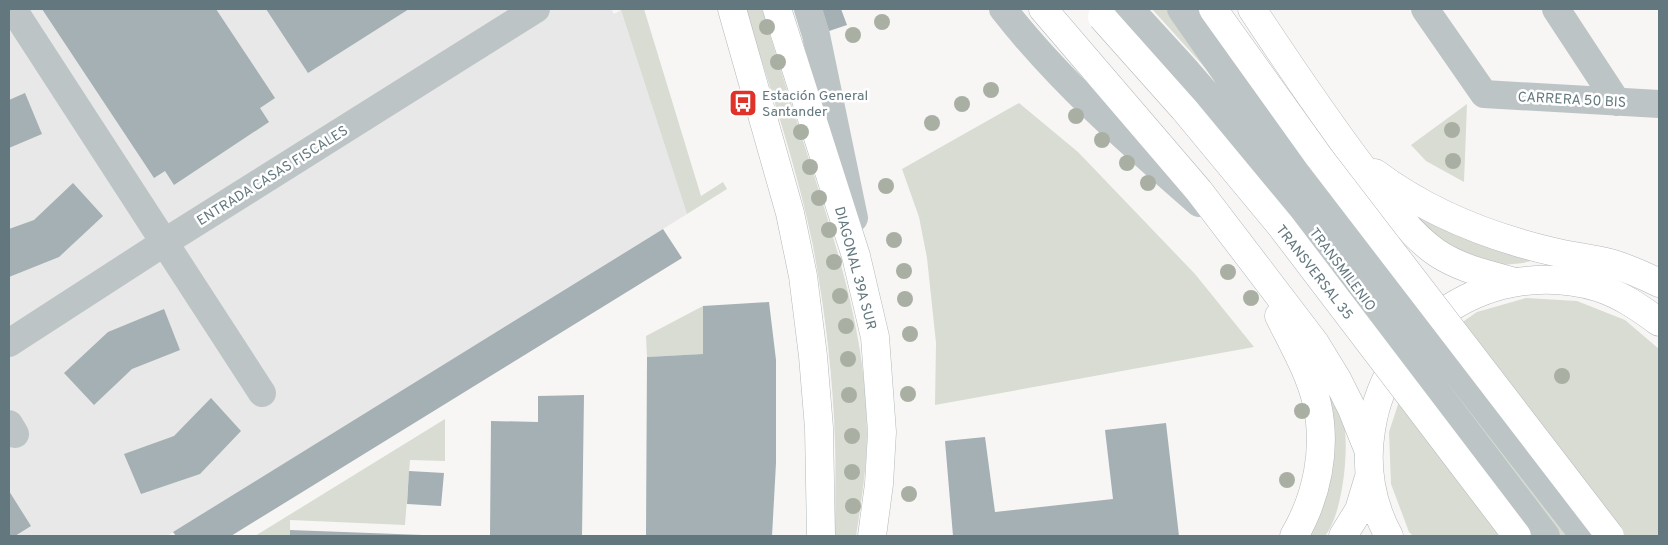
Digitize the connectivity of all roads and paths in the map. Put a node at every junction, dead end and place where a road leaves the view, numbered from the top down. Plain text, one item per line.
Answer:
1 (13, 9) edge
2 (536, 9) edge
3 (732, 9) edge
4 (777, 9) edge
5 (808, 9) edge
6 (1004, 9) edge
7 (1043, 9) edge
8 (1130, 9) edge
9 (1181, 9) edge
10 (1213, 9) edge
11 (1252, 9) edge
12 (1425, 9) edge
13 (1556, 9) edge
14 (1099, 13) edge
15 (1617, 102) junction
16 (1659, 104) edge
17 (1355, 159) junction
18 (1235, 238) junction
19 (164, 242) junction
20 (1515, 282) junction
21 (1659, 283) edge
22 (1647, 308) edge
23 (1659, 322) edge
24 (875, 337) junction
25 (9, 343) edge
26 (262, 392) dead end
27 (1368, 449) junction
28 (1369, 477) junction
29 (879, 484) junction
30 (820, 536) edge
31 (872, 536) edge
32 (887, 536) edge
33 (1294, 536) edge
34 (1343, 536) edge
35 (1389, 536) edge
36 (1517, 536) edge
37 (1546, 536) edge
38 (1584, 536) edge
39 (1610, 536) edge

1 - 19 street
2 - 19 street, ENTRADA CASAS FISCALES
3 - 30 main road
4 - 24 main road, DIAGONAL 39A SUR
5 - 24 street
6 - 18 street
7 - 18 main road
8 - 37 street, TRANSMILENIO, bridge
9 - 38 street, TRANSMILENIO, bridge
10 - 39 main road, bridge
11 - 17 main road
12 - 15 street, CARRERA 50 BIS
13 - 15 street
14 - 36 main road, TRANSVERSAL 35, bridge
15 - 16 street, CARRERA 50 BIS
17 - 20 main road
17 - 21 main road
18 - 27 main road
18 - 33 main road
19 - 25 street, ENTRADA CASAS FISCALES
19 - 26 street
20 - 22 main road
20 - 27 main road
22 - 23 main road
24 - 29 main road, DIAGONAL 39A SUR
27 - 28 main road
28 - 34 main road
28 - 35 main road
29 - 31 main road, DIAGONAL 39A SUR
29 - 32 main road

